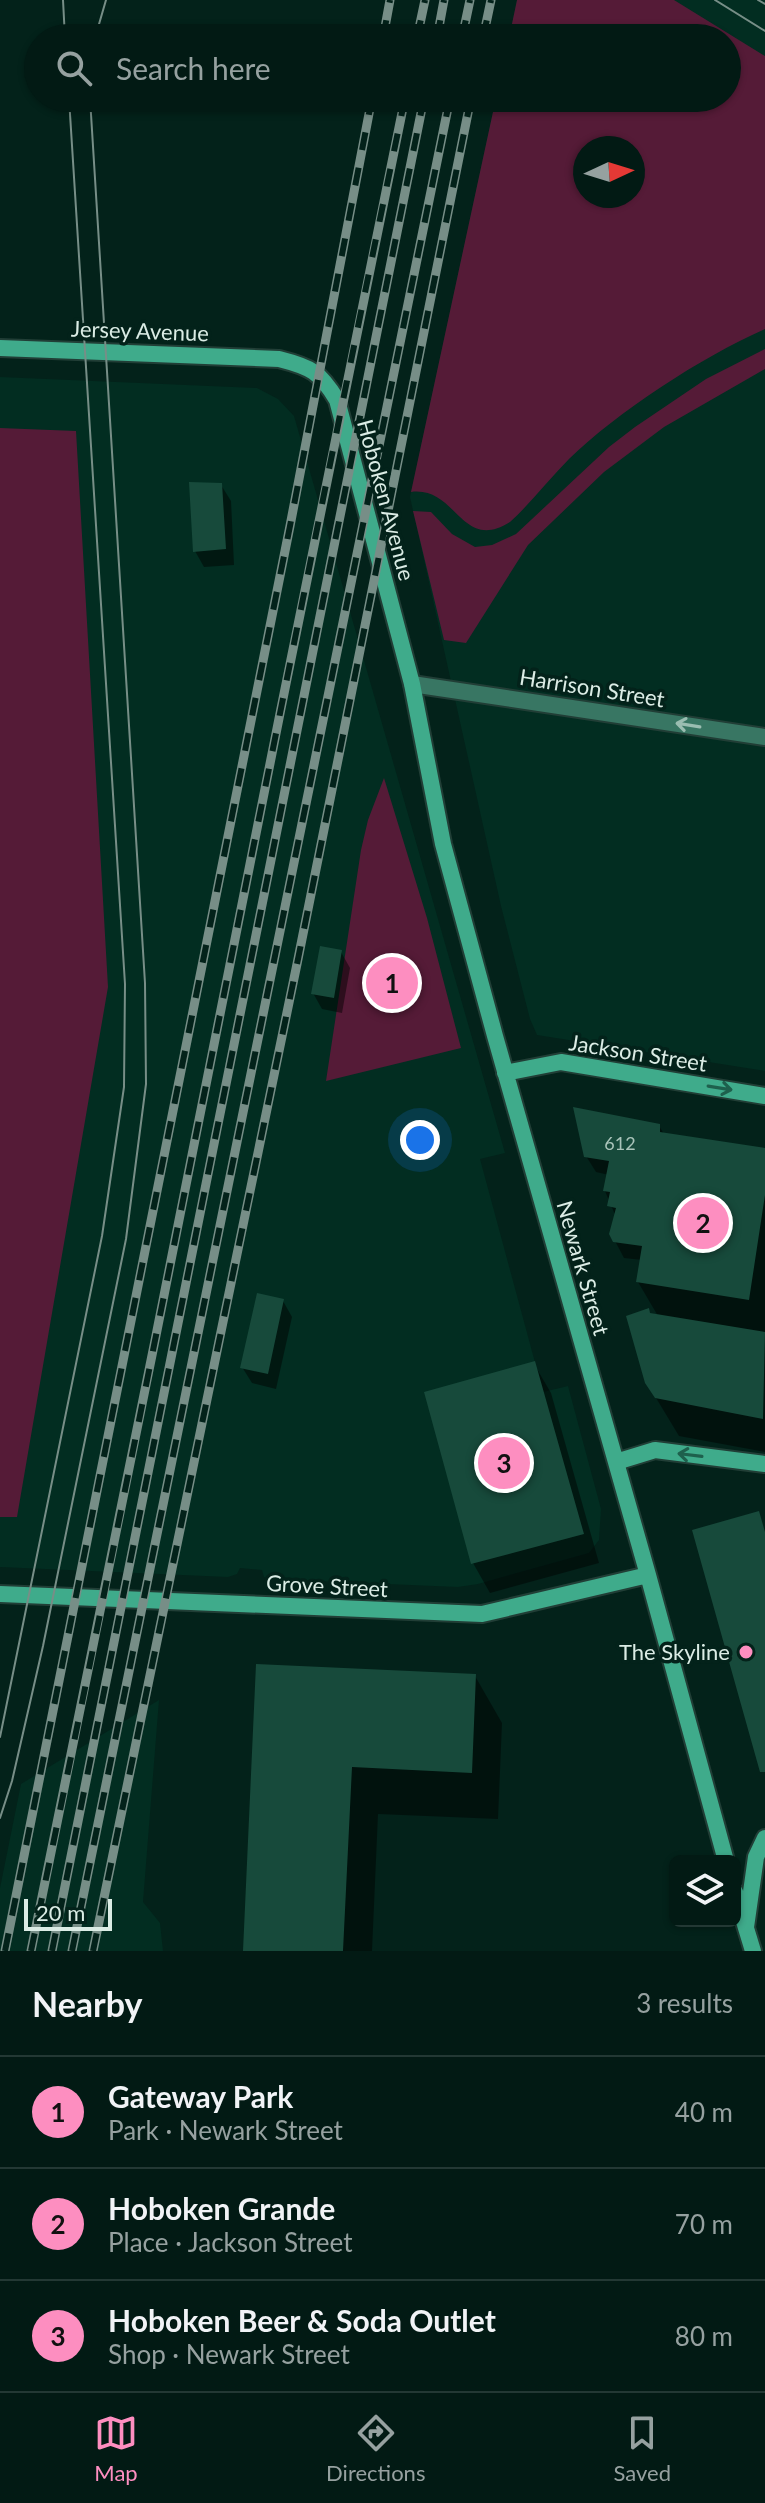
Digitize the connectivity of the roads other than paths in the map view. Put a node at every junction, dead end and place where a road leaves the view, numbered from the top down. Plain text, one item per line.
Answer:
1 (0, 348) edge
2 (279, 359) joint
3 (412, 684) junction
4 (765, 737) edge
5 (505, 1073) junction
6 (765, 1096) edge
7 (616, 1462) junction
8 (765, 1464) edge
9 (648, 1575) junction
10 (0, 1594) edge
11 (765, 1838) edge
12 (724, 1855) edge
13 (741, 1911) edge
14 (746, 1927) junction
15 (753, 1951) edge

1 - 2 main road, Jersey Avenue
2 - 3 main road, Hoboken Avenue
4 -> 3 street, Harrison Street
3 - 5 main road, Newark Street
5 -> 6 main road, Jackson Street
5 - 7 main road, Newark Street
8 -> 7 main road
7 - 9 main road, Newark Street
9 - 10 main road, Grove Street
9 - 12 main road, Newark Street
11 - 14 main road
13 - 14 main road
14 - 15 main road

